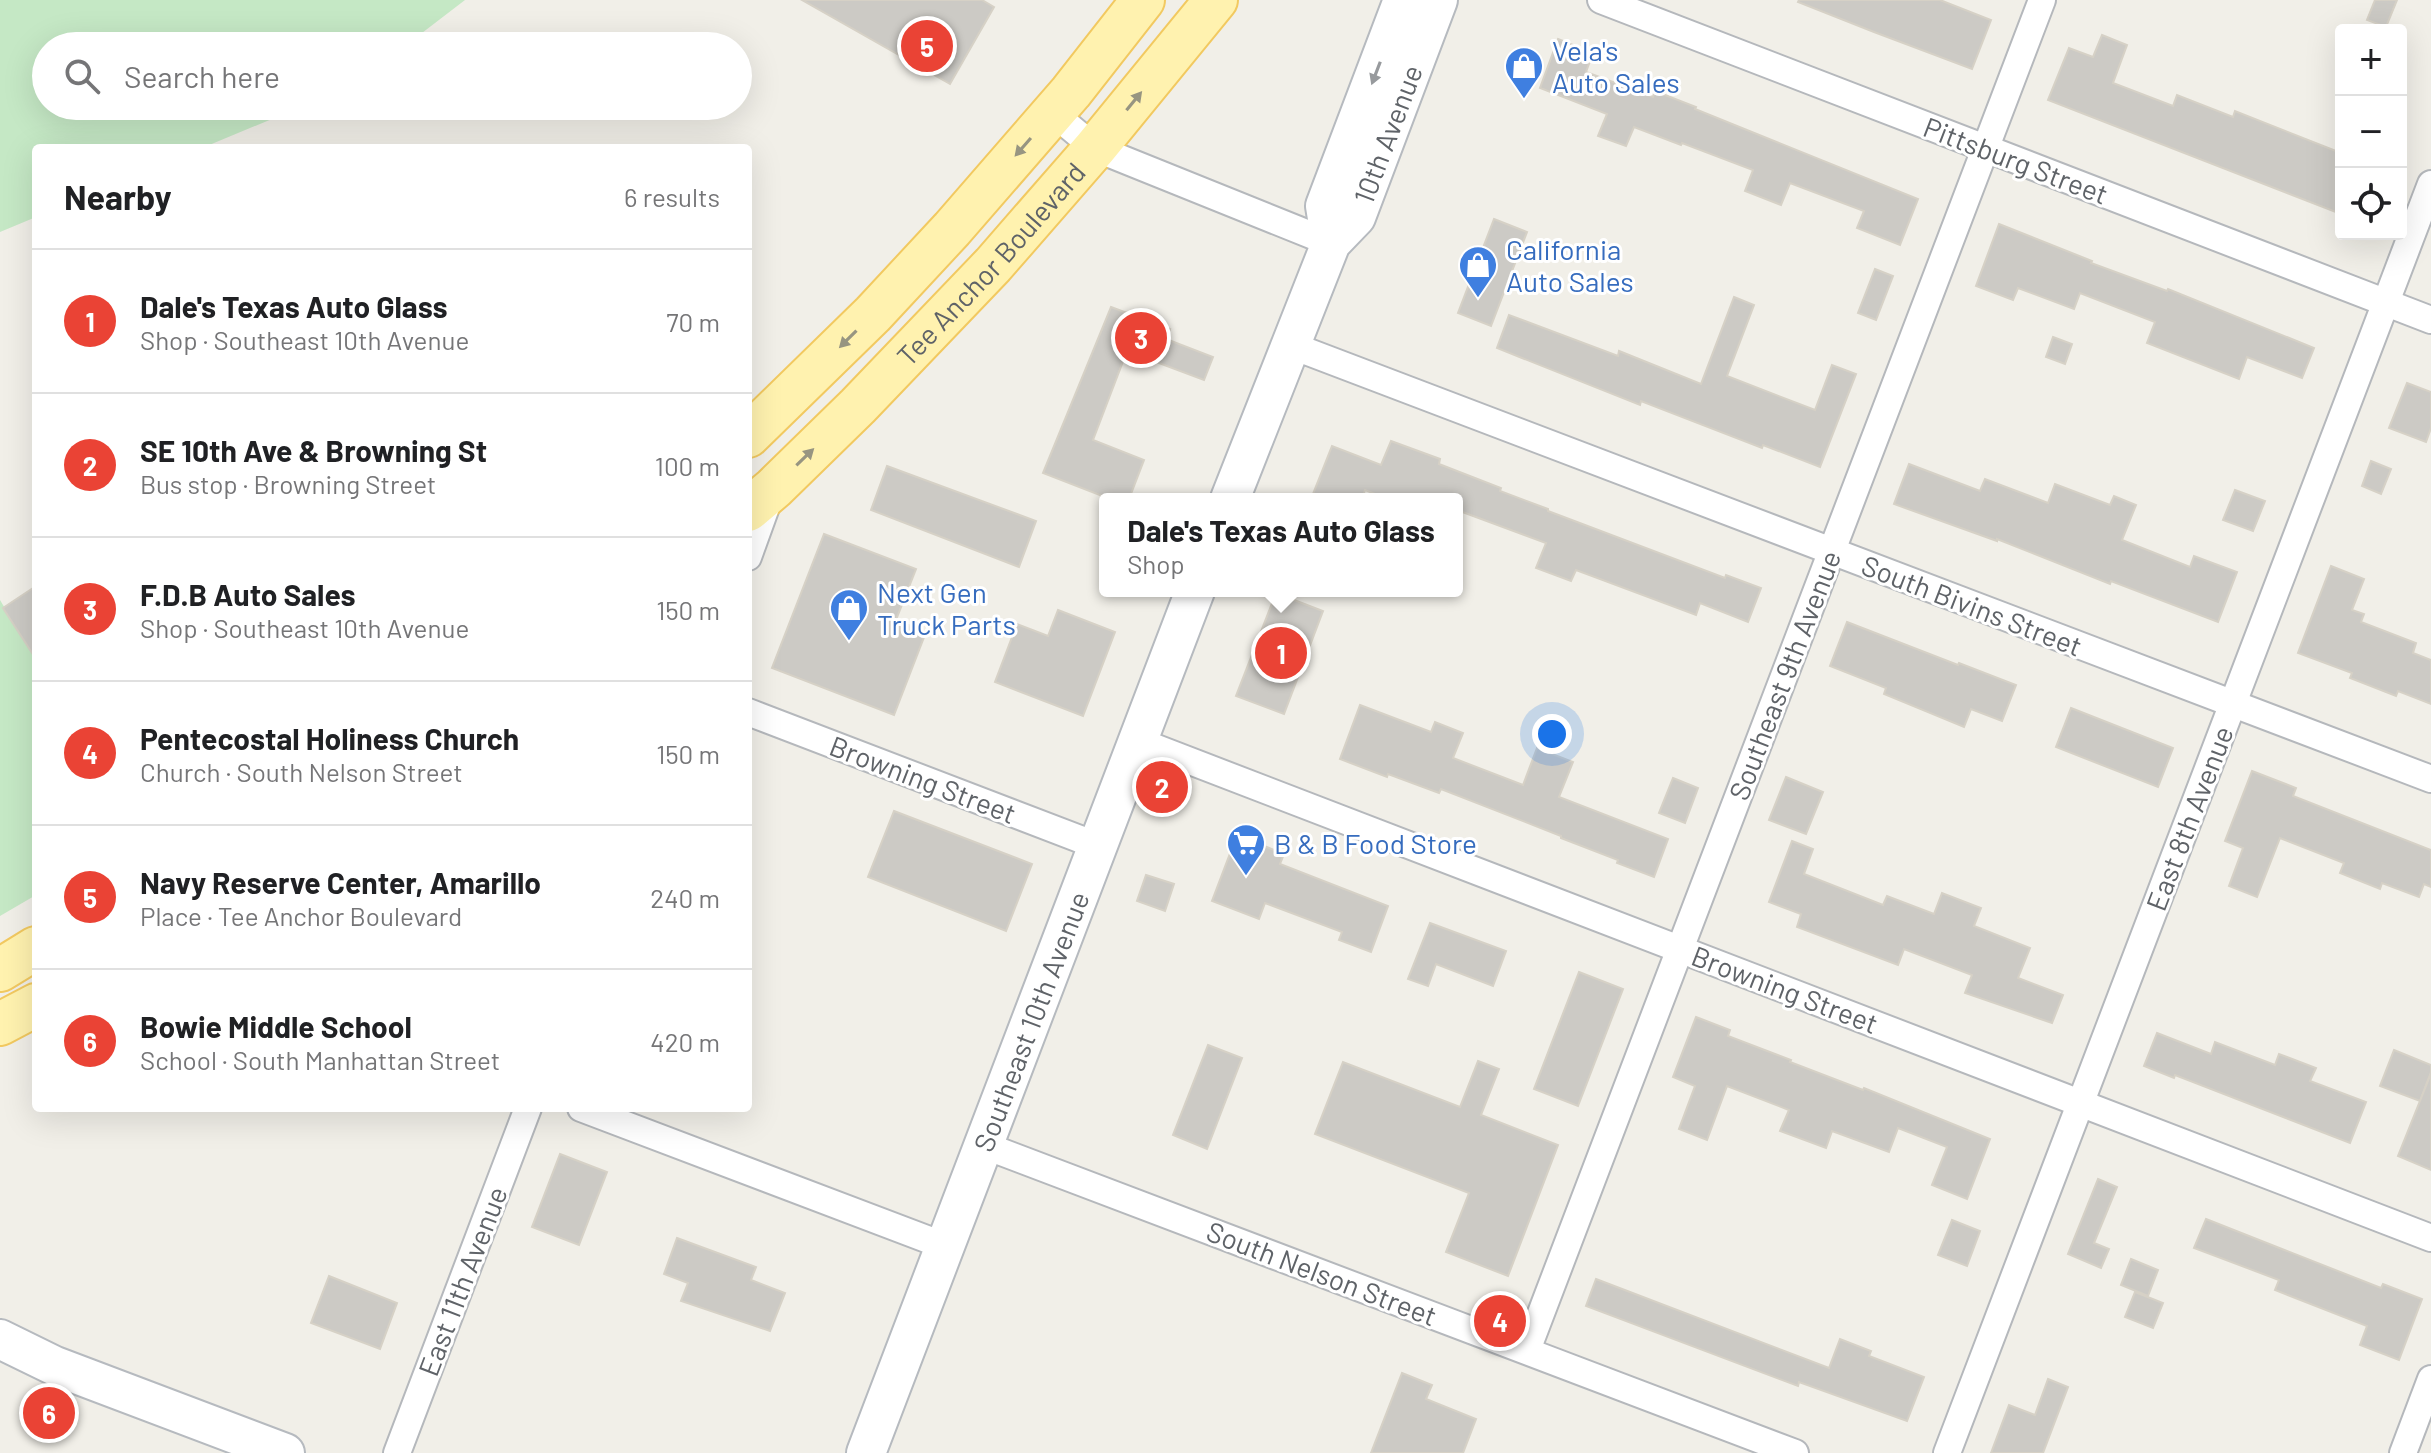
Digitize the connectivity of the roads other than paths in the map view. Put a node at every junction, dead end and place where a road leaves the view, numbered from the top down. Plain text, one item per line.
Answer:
1 (1143, 0) edge
2 (1216, 0) edge
3 (1403, 0) edge
4 (1438, 0) edge
5 (1601, 0) edge
6 (2042, 0) edge
7 (1053, 113) junction
8 (1095, 148) junction
9 (1985, 149) junction
10 (2431, 184) edge
11 (1331, 243) junction
12 (2386, 302) junction
13 (2431, 320) edge
14 (1290, 345) junction
15 (752, 432) edge
16 (1232, 493) edge
17 (761, 499) edge
18 (752, 539) edge
19 (1832, 551) junction
20 (1193, 597) edge
21 (2232, 704) junction
22 (752, 714) edge
23 (1138, 741) junction
24 (2431, 779) edge
25 (1098, 846) junction
26 (32, 938) edge
27 (0, 947) edge
28 (1680, 949) junction
29 (32, 950) edge
30 (0, 970) edge
31 (32, 1007) edge
32 (0, 1024) edge
33 (2080, 1103) junction
34 (526, 1112) edge
35 (592, 1112) edge
36 (983, 1145) junction
37 (2431, 1238) edge
38 (945, 1246) junction
39 (0, 1339) edge
40 (1527, 1350) junction
41 (2431, 1379) edge
42 (285, 1453) edge
43 (397, 1453) edge
44 (866, 1453) edge
45 (1795, 1453) edge
46 (1947, 1453) edge
47 (2403, 1453) edge

1 - 7 main road, Tee Anchor Boulevard
8 -> 2 main road, Tee Anchor Boulevard
3 -> 11 main road, 10th Avenue
4 - 11 main road, 10th Avenue
5 - 9 street, Pittsburg Street
6 - 9 street, Southeast 9th Avenue
7 - 8 street
7 -> 15 main road, Tee Anchor Boulevard
8 - 11 street
17 -> 8 main road, Tee Anchor Boulevard
9 - 12 street, Pittsburg Street
9 - 19 street, Southeast 9th Avenue
10 - 12 street, East 8th Avenue
11 - 14 main road
12 - 13 street, Pittsburg Street
12 - 21 street, East 8th Avenue
14 - 16 main road
14 - 19 street, South Bivins Street
17 - 18 street
19 - 21 street, South Bivins Street
19 - 28 street, Southeast 9th Avenue
20 - 23 main road, Southeast 10th Avenue
21 - 24 street, South Bivins Street
21 - 33 street, East 8th Avenue
22 - 25 street, Browning Street
23 - 25 main road, Southeast 10th Avenue
23 - 28 street, Browning Street
25 - 36 main road, Southeast 10th Avenue
26 - 27 main road
28 - 33 street, Browning Street
28 - 40 street, Southeast 9th Avenue
29 - 30 main road
31 - 32 main road
33 - 37 street, Browning Street
33 - 46 street, East 8th Avenue
34 - 43 street, East 11th Avenue
35 - 38 street
36 - 38 main road, Southeast 10th Avenue
36 - 40 street, South Nelson Street
38 - 44 main road, Southeast 10th Avenue
39 - 42 main road
40 - 45 street, South Nelson Street
41 - 47 street

